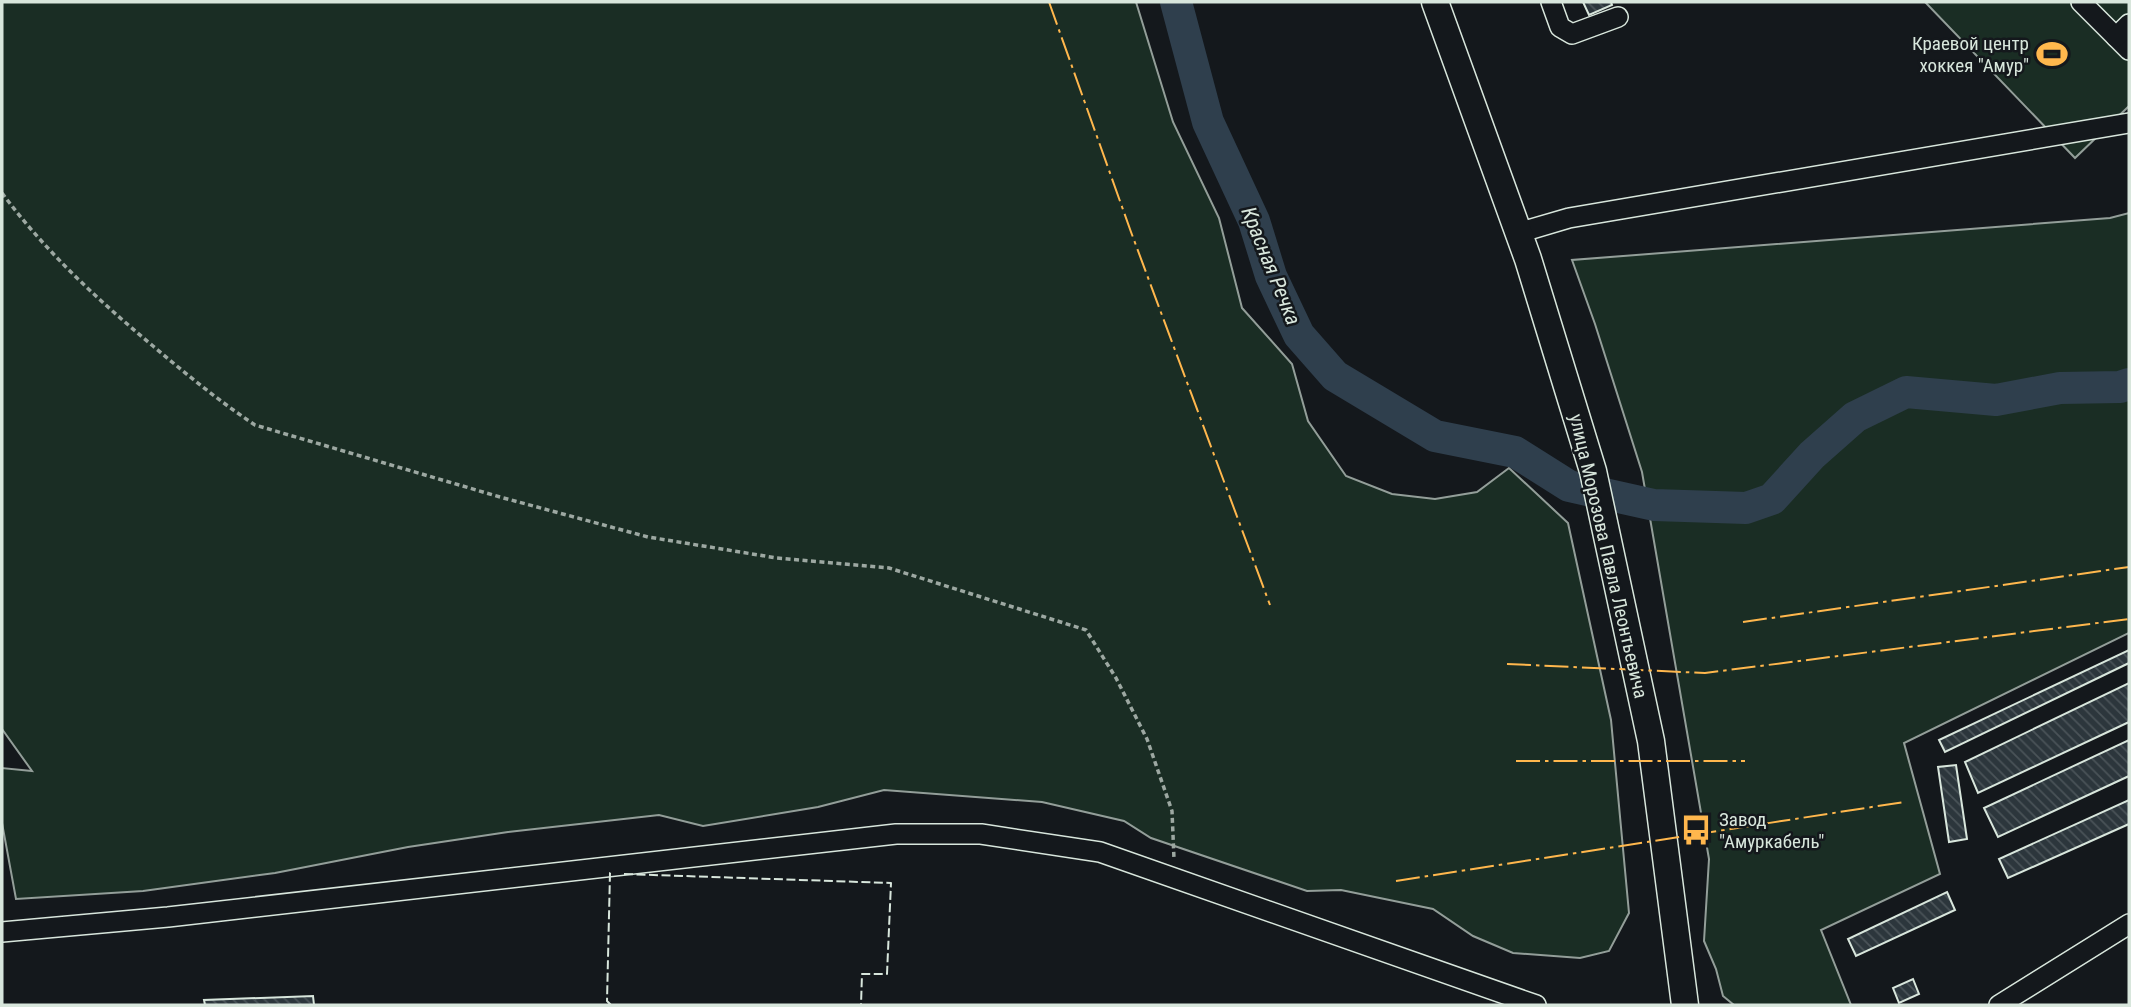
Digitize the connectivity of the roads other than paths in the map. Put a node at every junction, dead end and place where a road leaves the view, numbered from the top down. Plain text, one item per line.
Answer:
1 (1435, 2) edge
2 (1550, 2) edge
3 (2081, 2) edge
4 (1618, 17) dead end
5 (2125, 37) edge
6 (2129, 123) edge
7 (1518, 233) junction
8 (2129, 924) edge
9 (2, 932) edge
10 (2008, 1003) edge
11 (1536, 1005) edge
12 (1685, 1005) edge

1 - 7 main road, улица Морозова Павла Леонтьевича
2 - 4 street
3 - 5 street
6 - 7 street
7 - 12 main road, улица Морозова Павла Леонтьевича
8 - 10 street
9 - 11 street

